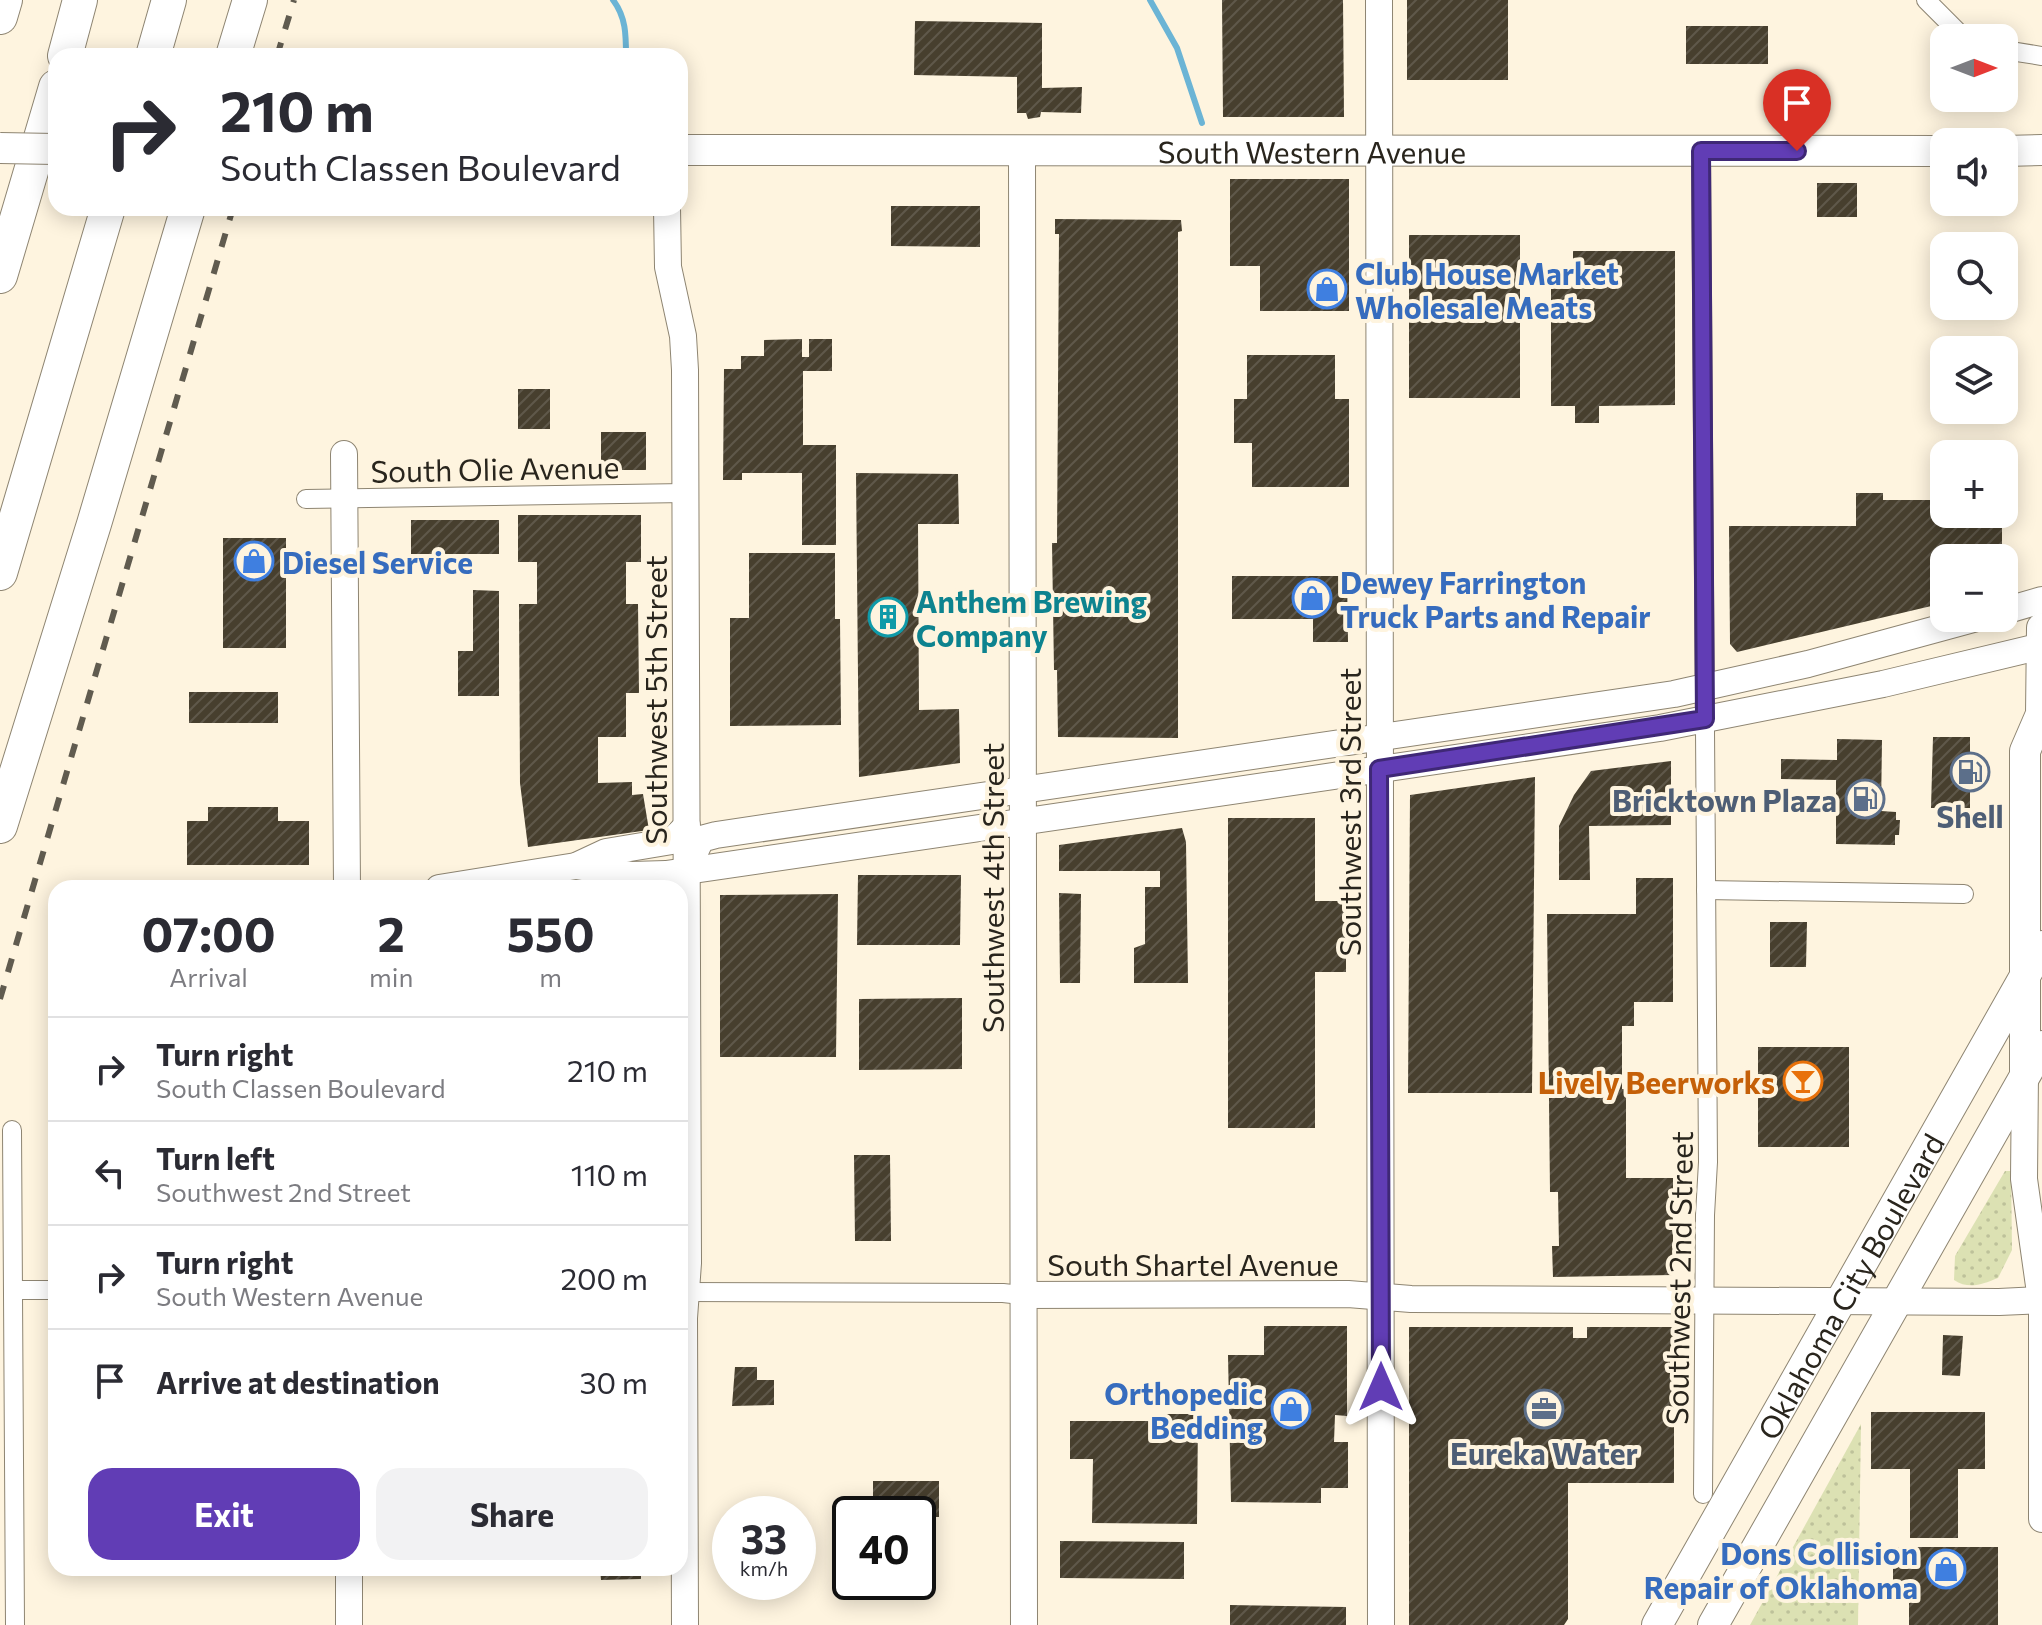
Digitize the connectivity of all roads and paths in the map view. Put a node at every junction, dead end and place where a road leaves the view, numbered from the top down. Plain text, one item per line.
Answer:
1 (5, 0) edge
2 (80, 0) edge
3 (169, 0) edge
4 (250, 0) edge
5 (1379, 0) edge
6 (1926, 0) edge
7 (0, 17) edge
8 (1950, 24) edge
9 (67, 48) edge
10 (155, 48) edge
11 (235, 48) edge
12 (2018, 52) edge
13 (2042, 56) edge
14 (48, 114) edge
15 (0, 148) edge
16 (48, 149) edge
17 (688, 150) edge
18 (2042, 150) edge
19 (1022, 151) junction
20 (1380, 151) junction
21 (1701, 151) junction
22 (1930, 151) edge
23 (2018, 151) edge
24 (106, 216) edge
25 (186, 216) edge
26 (667, 216) edge
27 (0, 276) edge
28 (344, 454) dead end
29 (685, 493) junction
30 (344, 498) junction
31 (306, 499) dead end
32 (0, 573) edge
33 (2042, 600) edge
34 (2018, 607) edge
35 (2042, 628) edge
36 (1930, 631) edge
37 (2042, 646) edge
38 (1705, 688) junction
39 (2042, 715) edge
40 (1705, 719) junction
41 (1380, 736) junction
42 (1379, 769) junction
43 (1022, 790) junction
44 (1023, 822) junction
45 (0, 826) edge
46 (687, 826) junction
47 (576, 866) junction
48 (687, 871) junction
49 (347, 880) edge
50 (489, 880) edge
51 (687, 880) edge
52 (1706, 890) junction
53 (1964, 894) dead end
54 (2042, 946) edge
55 (2024, 977) junction
56 (2042, 1046) edge
57 (2025, 1073) junction
58 (12, 1130) dead end
59 (13, 1290) junction
60 (48, 1290) edge
61 (688, 1292) edge
62 (2042, 1293) edge
63 (1022, 1295) junction
64 (1381, 1297) junction
65 (1706, 1299) junction
66 (2042, 1300) edge
67 (1842, 1301) junction
68 (1898, 1301) junction
69 (1703, 1494) dead end
70 (2042, 1519) edge
71 (349, 1576) edge
72 (685, 1576) edge
73 (15, 1625) edge
74 (349, 1625) edge
75 (685, 1625) edge
76 (1024, 1625) edge
77 (1381, 1625) edge
78 (1657, 1625) edge
79 (1713, 1625) edge

1 - 7 highway
2 - 9 highway
3 - 10 highway
4 - 11 highway
5 - 20 street, Southwest 3rd Street
6 - 8 street
12 - 13 street
14 - 27 highway
15 - 16 main road, bridge
17 - 19 main road, South Western Avenue
18 - 23 main road
19 - 20 main road, South Western Avenue
19 - 43 street, Southwest 4th Street
20 - 21 main road, South Western Avenue
20 - 41 street, Southwest 3rd Street
21 - 22 main road, South Western Avenue
21 - 38 street, Southwest 2nd Street
24 - 32 highway
25 - 45 highway
26 - 29 street, Southwest 5th Street
28 - 30 street
29 - 30 street, South Olie Avenue
29 - 46 street, Southwest 5th Street
30 - 31 street, South Olie Avenue
30 - 49 street
33 - 34 street
35 - 37 main road
36 - 38 street
37 - 39 main road
37 - 40 street
38 - 40 street, Southwest 2nd Street
38 - 41 street
39 - 55 main road
40 - 42 street
40 - 52 street, Southwest 2nd Street
41 - 42 street, Southwest 3rd Street
41 - 43 street
42 - 44 street
42 - 64 street, Southwest 3rd Street
43 - 44 street, Southwest 4th Street
43 - 48 street
44 - 48 street
44 - 63 street, Southwest 4th Street
46 - 47 street
46 - 48 street, Southwest 5th Street
47 - 48 street
47 - 50 street
48 - 51 street, Southwest 5th Street
52 - 53 street
52 - 65 street, Southwest 2nd Street
54 - 55 main road, Oklahoma City Boulevard
55 - 57 main road
55 - 67 main road, Oklahoma City Boulevard
56 - 57 main road, Oklahoma City Boulevard
57 - 66 street
57 - 68 main road, Oklahoma City Boulevard
58 - 59 street
59 - 60 street
59 - 73 street
61 - 63 street, South Shartel Avenue
62 - 66 street
63 - 64 street, South Shartel Avenue
63 - 76 street, Southwest 4th Street
64 - 65 street, South Shartel Avenue
64 - 77 street, Southwest 3rd Street
65 - 67 street, South Shartel Avenue
65 - 69 street, Southwest 2nd Street
66 - 68 street, South Shartel Avenue
66 - 70 street
67 - 68 street, South Shartel Avenue
67 - 78 main road, Oklahoma City Boulevard
68 - 79 main road, Oklahoma City Boulevard
71 - 74 street
72 - 75 street, Southwest 5th Street

